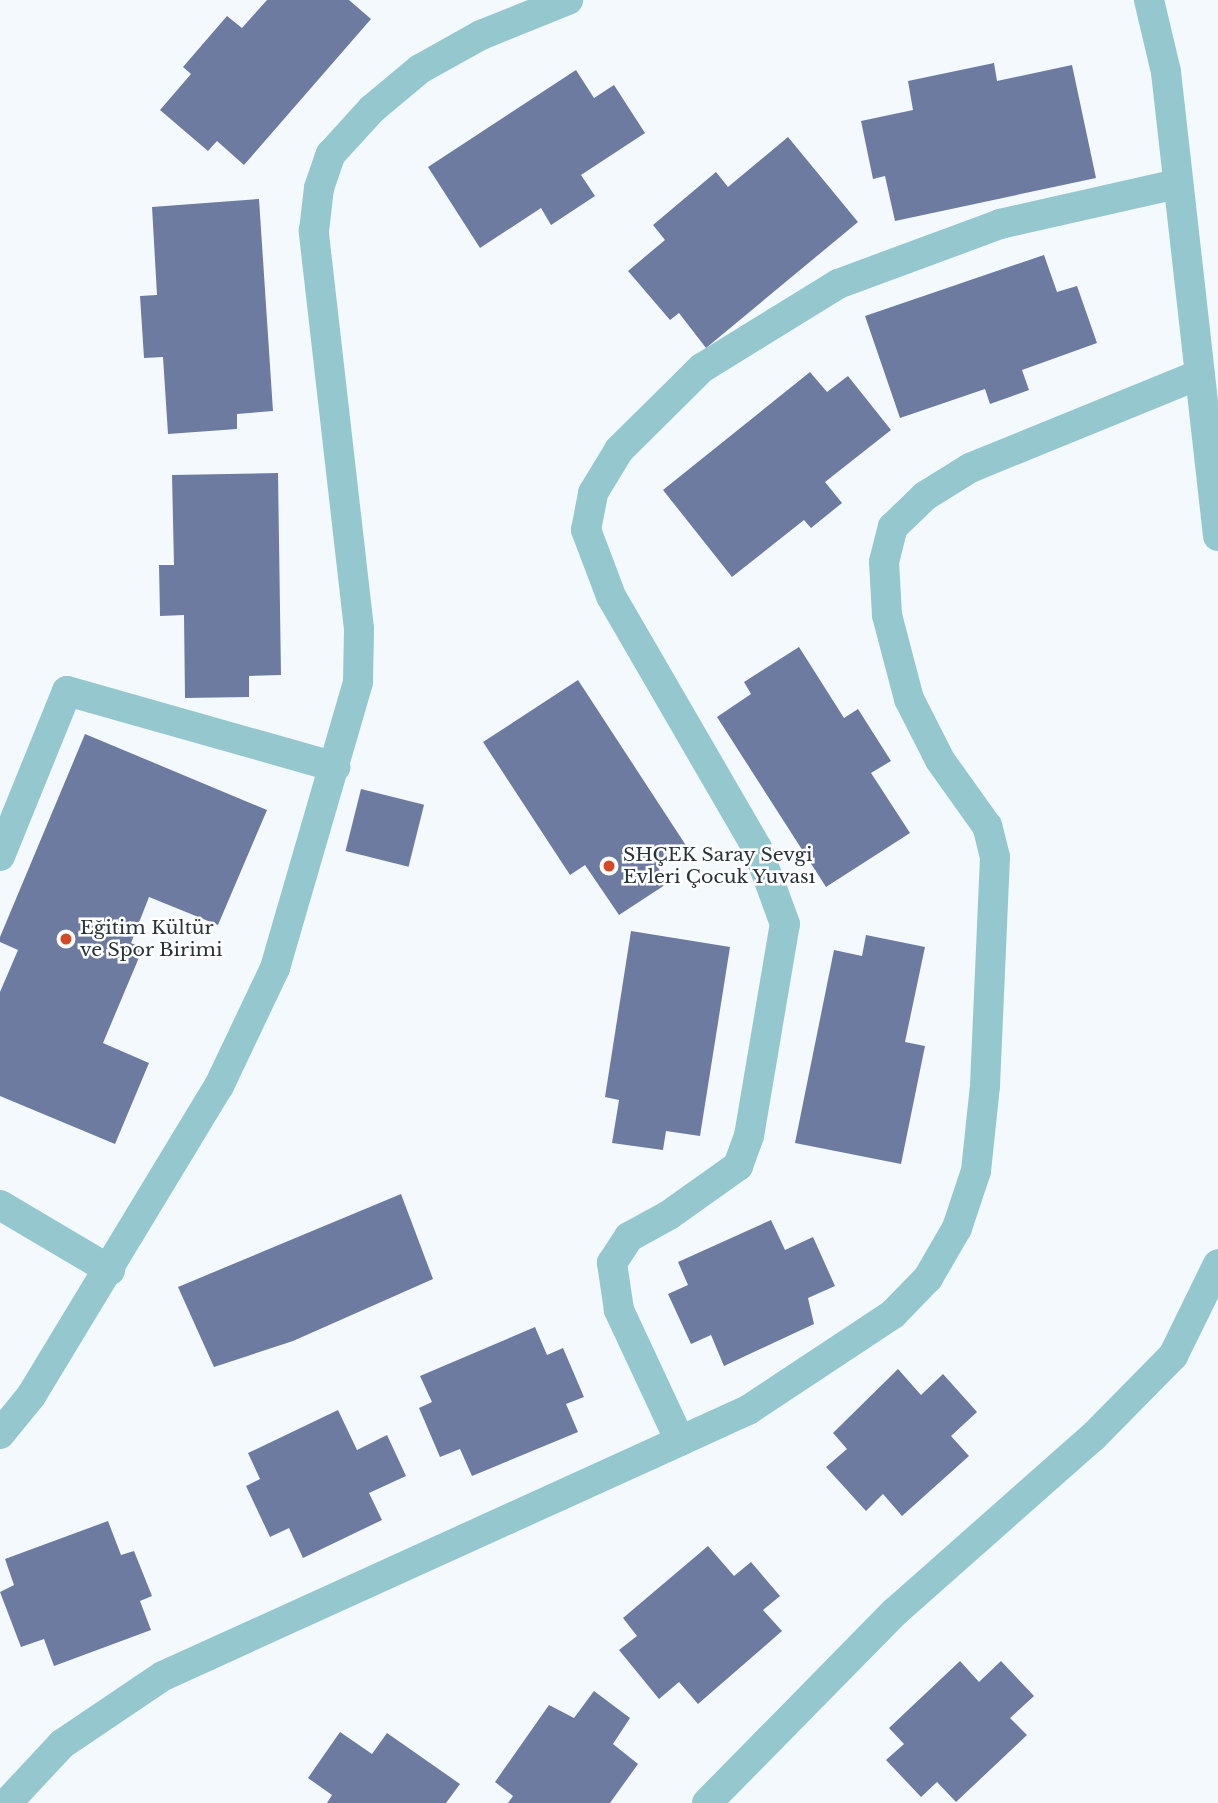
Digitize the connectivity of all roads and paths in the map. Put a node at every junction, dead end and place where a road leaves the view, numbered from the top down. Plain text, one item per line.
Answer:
1 (568, 0) edge
2 (1149, 0) edge
3 (1178, 184) junction
4 (1200, 374) junction
5 (1218, 536) edge
6 (335, 767) junction
7 (0, 856) edge
8 (0, 1205) edge
9 (1218, 1264) edge
10 (110, 1270) junction
11 (0, 1434) edge
12 (680, 1441) junction
13 (8, 1803) edge
14 (707, 1803) edge

1 - 6 lane
2 - 3 lane
3 - 4 lane
3 - 12 lane
4 - 5 lane
4 - 12 lane
6 - 7 lane
6 - 10 lane
8 - 10 lane
9 - 14 lane
10 - 11 lane
12 - 13 lane

